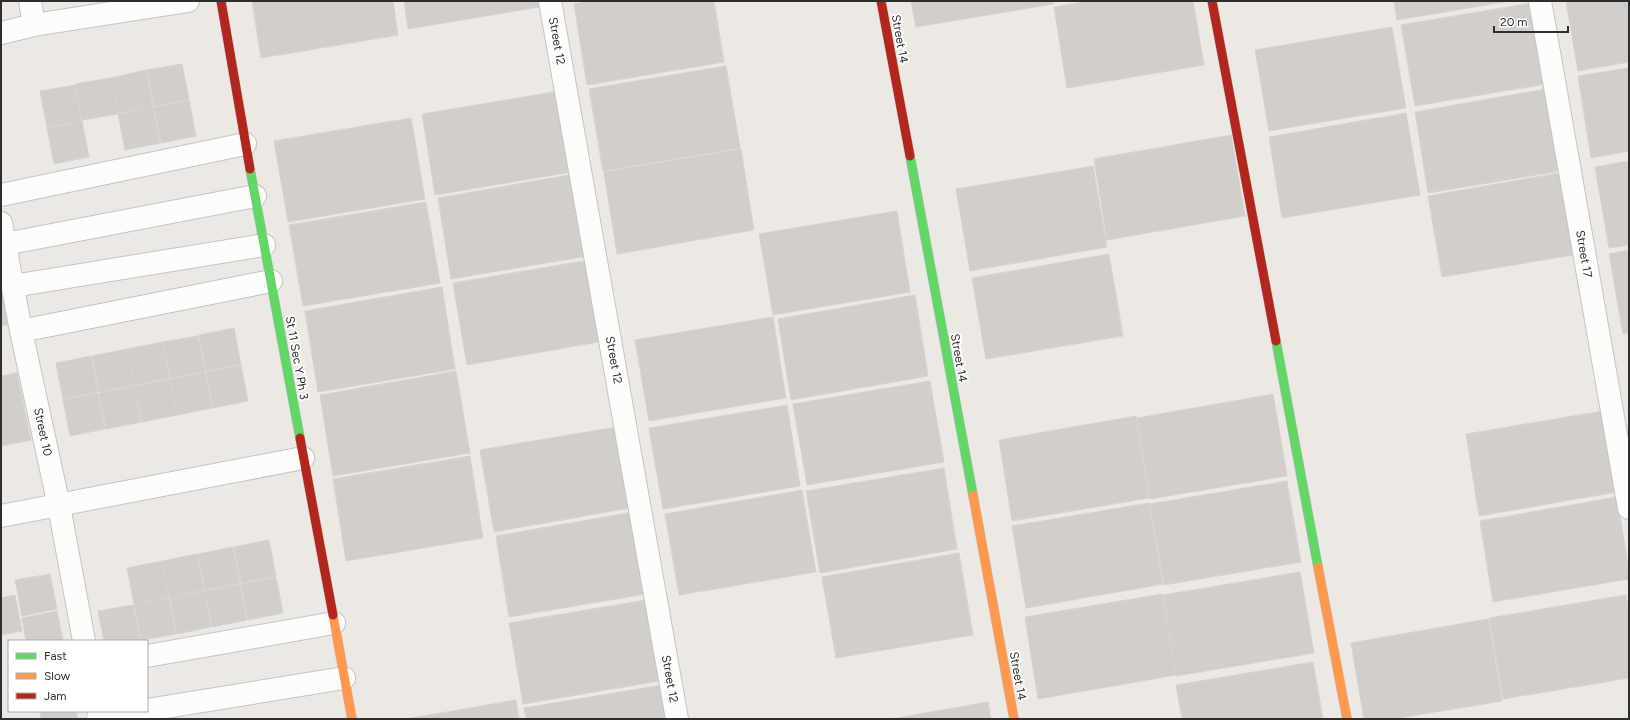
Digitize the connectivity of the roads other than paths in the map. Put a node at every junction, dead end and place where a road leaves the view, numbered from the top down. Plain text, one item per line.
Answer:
1 (30, 1) edge
2 (188, 1) edge
3 (221, 1) edge
4 (550, 1) edge
5 (881, 1) edge
6 (1212, 1) edge
7 (1540, 1) edge
8 (34, 25) junction
9 (1, 34) edge
10 (245, 144) junction
11 (1, 195) edge
12 (255, 196) junction
13 (1, 223) edge
14 (5, 244) junction
15 (264, 244) junction
16 (271, 281) junction
17 (13, 286) junction
18 (21, 331) junction
19 (303, 458) junction
20 (59, 506) junction
21 (1629, 508) edge
22 (1, 516) edge
23 (334, 623) junction
24 (84, 640) edge
25 (148, 656) edge
26 (344, 678) junction
27 (148, 710) edge
28 (133, 712) edge
29 (97, 716) edge
30 (352, 719) edge
31 (677, 719) edge
32 (1014, 719) edge
33 (1347, 719) edge

1 - 8 street
2 - 8 street
3 - 10 street, St 11 Sec Y Ph 3
4 - 31 street, Street 12
5 - 32 street, Street 14
6 - 33 street
7 - 21 street, Street 17
8 - 9 street
10 - 11 street
10 - 12 street, St 11 Sec Y Ph 3
12 - 14 street
12 - 15 street, St 11 Sec Y Ph 3
13 - 14 street, Street 10
14 - 17 street, Street 10
15 - 16 street, St 11 Sec Y Ph 3
15 - 17 street
16 - 18 street
16 - 19 street, St 11 Sec Y Ph 3
17 - 18 street, Street 10
18 - 20 street, Street 10
19 - 20 street
19 - 23 street, St 11 Sec Y Ph 3
20 - 22 street
20 - 24 street, Street 10
23 - 25 street
23 - 26 street, St 11 Sec Y Ph 3
26 - 27 street
26 - 30 street, St 11 Sec Y Ph 3
28 - 29 street

